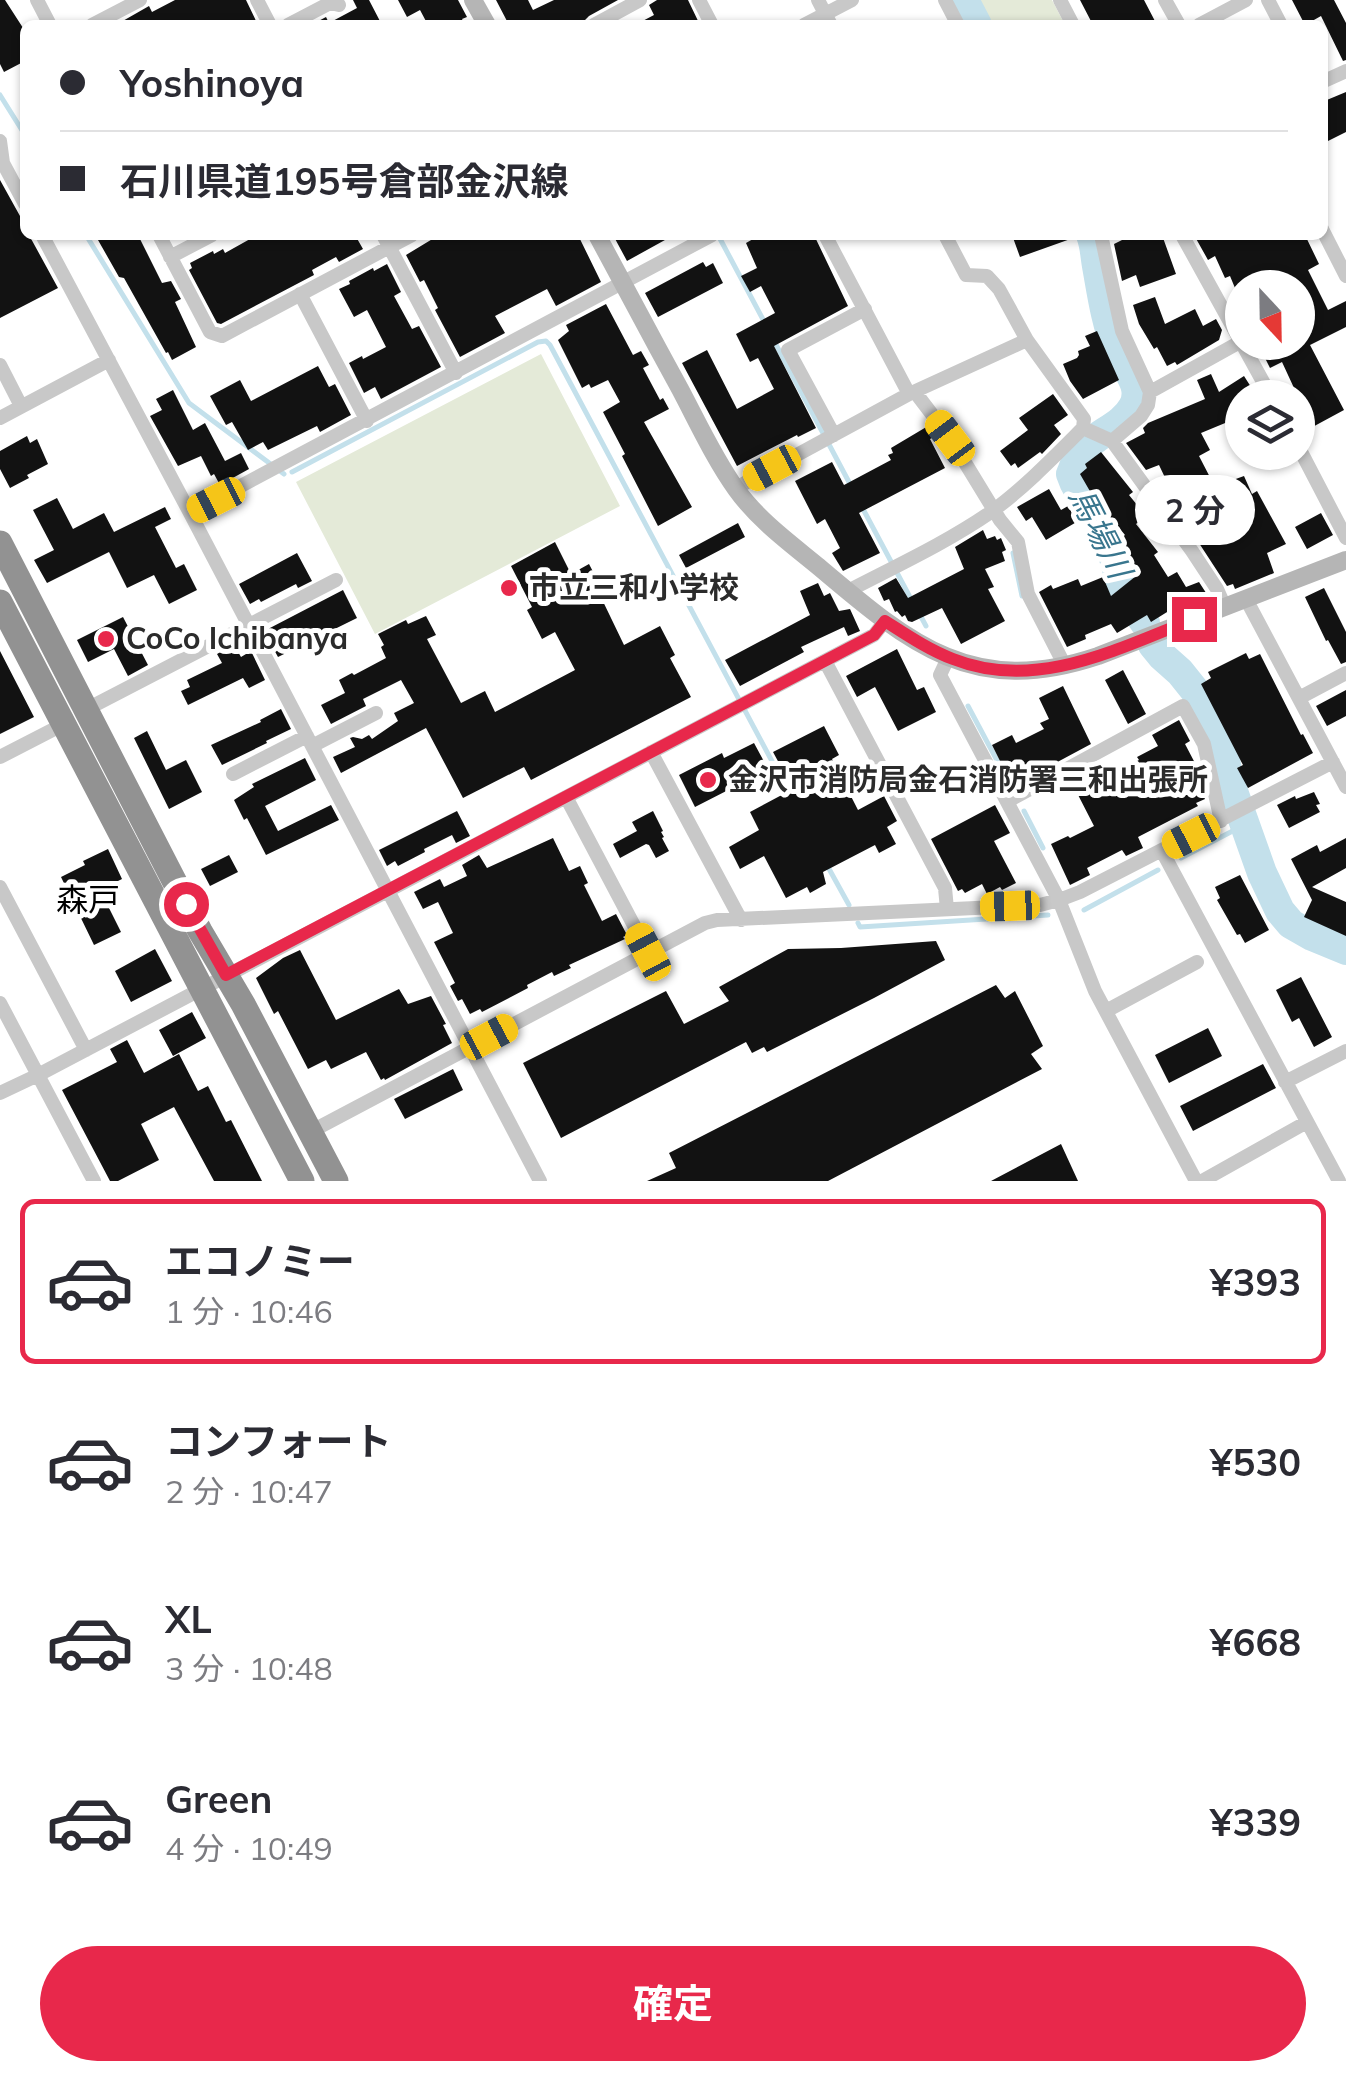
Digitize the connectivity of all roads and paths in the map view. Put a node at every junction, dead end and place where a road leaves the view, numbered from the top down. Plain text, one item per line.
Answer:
1 (140, 0) edge
2 (640, 0) edge
3 (852, 0) edge
4 (1246, 0) edge
5 (339, 5) dead end
6 (825, 13) edge
7 (121, 18) edge
8 (298, 20) edge
9 (603, 20) edge
10 (1208, 20) edge
11 (0, 141) edge
12 (3, 170) edge
13 (20, 196) edge
14 (45, 240) edge
15 (162, 240) edge
16 (202, 240) edge
17 (600, 240) edge
18 (703, 240) edge
19 (828, 240) edge
20 (947, 240) edge
21 (1101, 240) edge
22 (1185, 240) edge
23 (1327, 240) edge
24 (387, 241) edge
25 (170, 256) junction
26 (1346, 276) edge
27 (623, 283) junction
28 (300, 294) junction
29 (864, 309) junction
30 (1225, 314) edge
31 (1027, 340) junction
32 (1225, 350) edge
33 (109, 360) junction
34 (0, 366) edge
35 (456, 373) junction
36 (1150, 392) junction
37 (912, 393) junction
38 (22, 406) junction
39 (0, 418) edge
40 (367, 420) junction
41 (1087, 430) junction
42 (829, 438) junction
43 (1110, 440) junction
44 (1311, 470) edge
45 (736, 488) junction
46 (994, 509) junction
47 (190, 513) junction
48 (1346, 538) edge
49 (0, 543) edge
50 (1346, 560) edge
51 (336, 580) dead end
52 (848, 591) junction
53 (1246, 598) junction
54 (0, 602) edge
55 (1225, 607) junction
56 (885, 621) junction
57 (248, 625) junction
58 (948, 658) junction
59 (825, 661) junction
60 (1065, 666) junction
61 (1346, 673) edge
62 (1299, 698) junction
63 (87, 709) junction
64 (376, 713) dead end
65 (64, 724) junction
66 (310, 741) junction
67 (651, 752) junction
68 (0, 757) edge
69 (1333, 762) junction
70 (232, 774) dead end
71 (1346, 787) edge
72 (566, 797) junction
73 (1008, 801) junction
74 (1226, 818) junction
75 (1162, 851) junction
76 (0, 887) edge
77 (388, 891) junction
78 (1059, 900) junction
79 (947, 909) junction
80 (741, 920) junction
81 (648, 952) junction
82 (1197, 962) dead end
83 (226, 975) junction
84 (201, 989) junction
85 (0, 1003) edge
86 (1106, 1011) junction
87 (470, 1047) junction
88 (86, 1050) junction
89 (1346, 1051) edge
90 (38, 1075) junction
91 (1286, 1082) junction
92 (0, 1092) edge
93 (1307, 1122) junction
94 (310, 1132) junction
95 (94, 1181) edge
96 (302, 1181) edge
97 (336, 1181) edge
98 (540, 1181) edge
99 (1199, 1181) edge
100 (1339, 1181) edge

1 - 7 street
2 - 9 street
3 - 6 street
4 - 10 street
5 - 8 street
11 - 12 street
12 - 13 street
14 - 33 street
15 - 25 street
16 - 25 street
17 - 27 main road
18 - 27 street
19 - 29 street
20 - 31 street
21 - 36 street
22 - 30 street
23 - 26 street
24 - 28 street
24 - 35 street
25 - 28 street
27 - 35 street
27 - 45 main road
28 - 40 street
29 - 37 street
29 - 42 street
31 - 37 street
31 - 41 street
32 - 36 street
33 - 38 street
33 - 47 street
34 - 38 street
35 - 40 street
36 - 43 street
37 - 42 street
37 - 46 street
38 - 39 street
40 - 47 street
41 - 43 street
41 - 46 street
42 - 45 street
43 - 55 street
44 - 48 street
45 - 52 main road
46 - 52 street
46 - 60 street
47 - 57 street
49 - 63 highway
50 - 53 main road
51 - 57 street
52 - 56 main road
53 - 55 main road
53 - 62 street
54 - 65 highway
55 - 60 main road
56 - 58 main road
56 - 59 street
57 - 63 street
57 - 66 street
58 - 60 main road
58 - 73 street
59 - 67 street
59 - 79 street
61 - 62 street
62 - 69 street
63 - 83 highway
64 - 66 street
65 - 68 street
65 - 84 highway
66 - 70 street
66 - 77 street
67 - 72 street
67 - 80 street
69 - 71 street
69 - 74 street
72 - 77 street
72 - 81 street
73 - 74 street
73 - 78 street
74 - 75 street
75 - 78 street
75 - 91 street
76 - 88 street
77 - 83 street
77 - 87 street
78 - 79 street
78 - 86 street
79 - 80 street
80 - 81 street
81 - 87 street
82 - 86 street
83 - 84 street
83 - 94 highway
84 - 88 street
84 - 96 highway
85 - 90 street
86 - 99 street
87 - 94 street
87 - 98 street
88 - 90 street
89 - 91 street
90 - 92 street
90 - 95 street
91 - 93 street
93 - 99 street
93 - 100 street
94 - 97 highway

